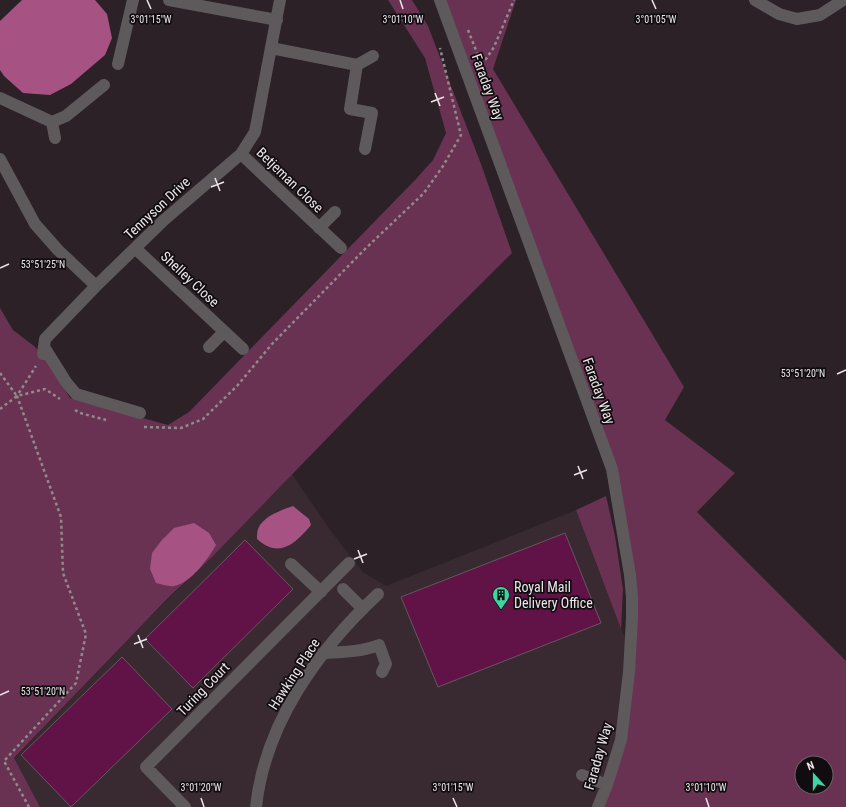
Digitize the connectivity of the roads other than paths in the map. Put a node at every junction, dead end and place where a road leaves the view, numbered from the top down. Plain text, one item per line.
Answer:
1 (133, 0) edge
2 (170, 0) edge
3 (280, 0) edge
4 (440, 0) edge
5 (755, 0) edge
6 (844, 0) edge
7 (277, 20) junction
8 (271, 48) junction
9 (373, 56) dead end
10 (118, 64) dead end
11 (357, 65) junction
12 (104, 85) dead end
13 (0, 98) edge
14 (52, 122) junction
15 (55, 138) dead end
16 (366, 149) dead end
17 (241, 154) junction
18 (0, 159) edge
19 (335, 212) dead end
20 (319, 228) junction
21 (341, 248) dead end
22 (136, 249) junction
23 (96, 286) junction
24 (224, 332) junction
25 (209, 347) dead end
26 (243, 349) dead end
27 (140, 413) dead end
28 (349, 563) dead end
29 (291, 564) dead end
30 (343, 589) dead end
31 (321, 592) junction
32 (378, 594) dead end
33 (363, 609) junction
34 (323, 653) junction
35 (382, 672) dead end
36 (582, 775) dead end
37 (607, 785) junction
38 (184, 807) edge
39 (256, 807) edge
40 (598, 807) edge

1 - 10 street
2 - 7 street
3 - 7 street, Tennyson Drive
4 - 37 street, Faraday Way
5 - 6 street
7 - 8 street, Tennyson Drive
8 - 11 street
8 - 17 street, Tennyson Drive
9 - 11 street
11 - 16 street
12 - 14 street
13 - 14 street
14 - 15 street
17 - 20 street, Betjeman Close
17 - 22 street, Tennyson Drive
18 - 23 street
19 - 20 street, Betjeman Close
20 - 21 street, Betjeman Close
22 - 23 street, Tennyson Drive
22 - 24 street, Shelley Close
23 - 27 street, Tennyson Drive
24 - 25 street
24 - 26 street, Shelley Close
28 - 31 street, Turing Court
29 - 31 street
30 - 33 street
31 - 38 street, Turing Court
32 - 33 street, Hawking Place
33 - 34 street, Hawking Place
34 - 35 street
34 - 39 street, Hawking Place
36 - 37 street
37 - 40 street, Faraday Way

